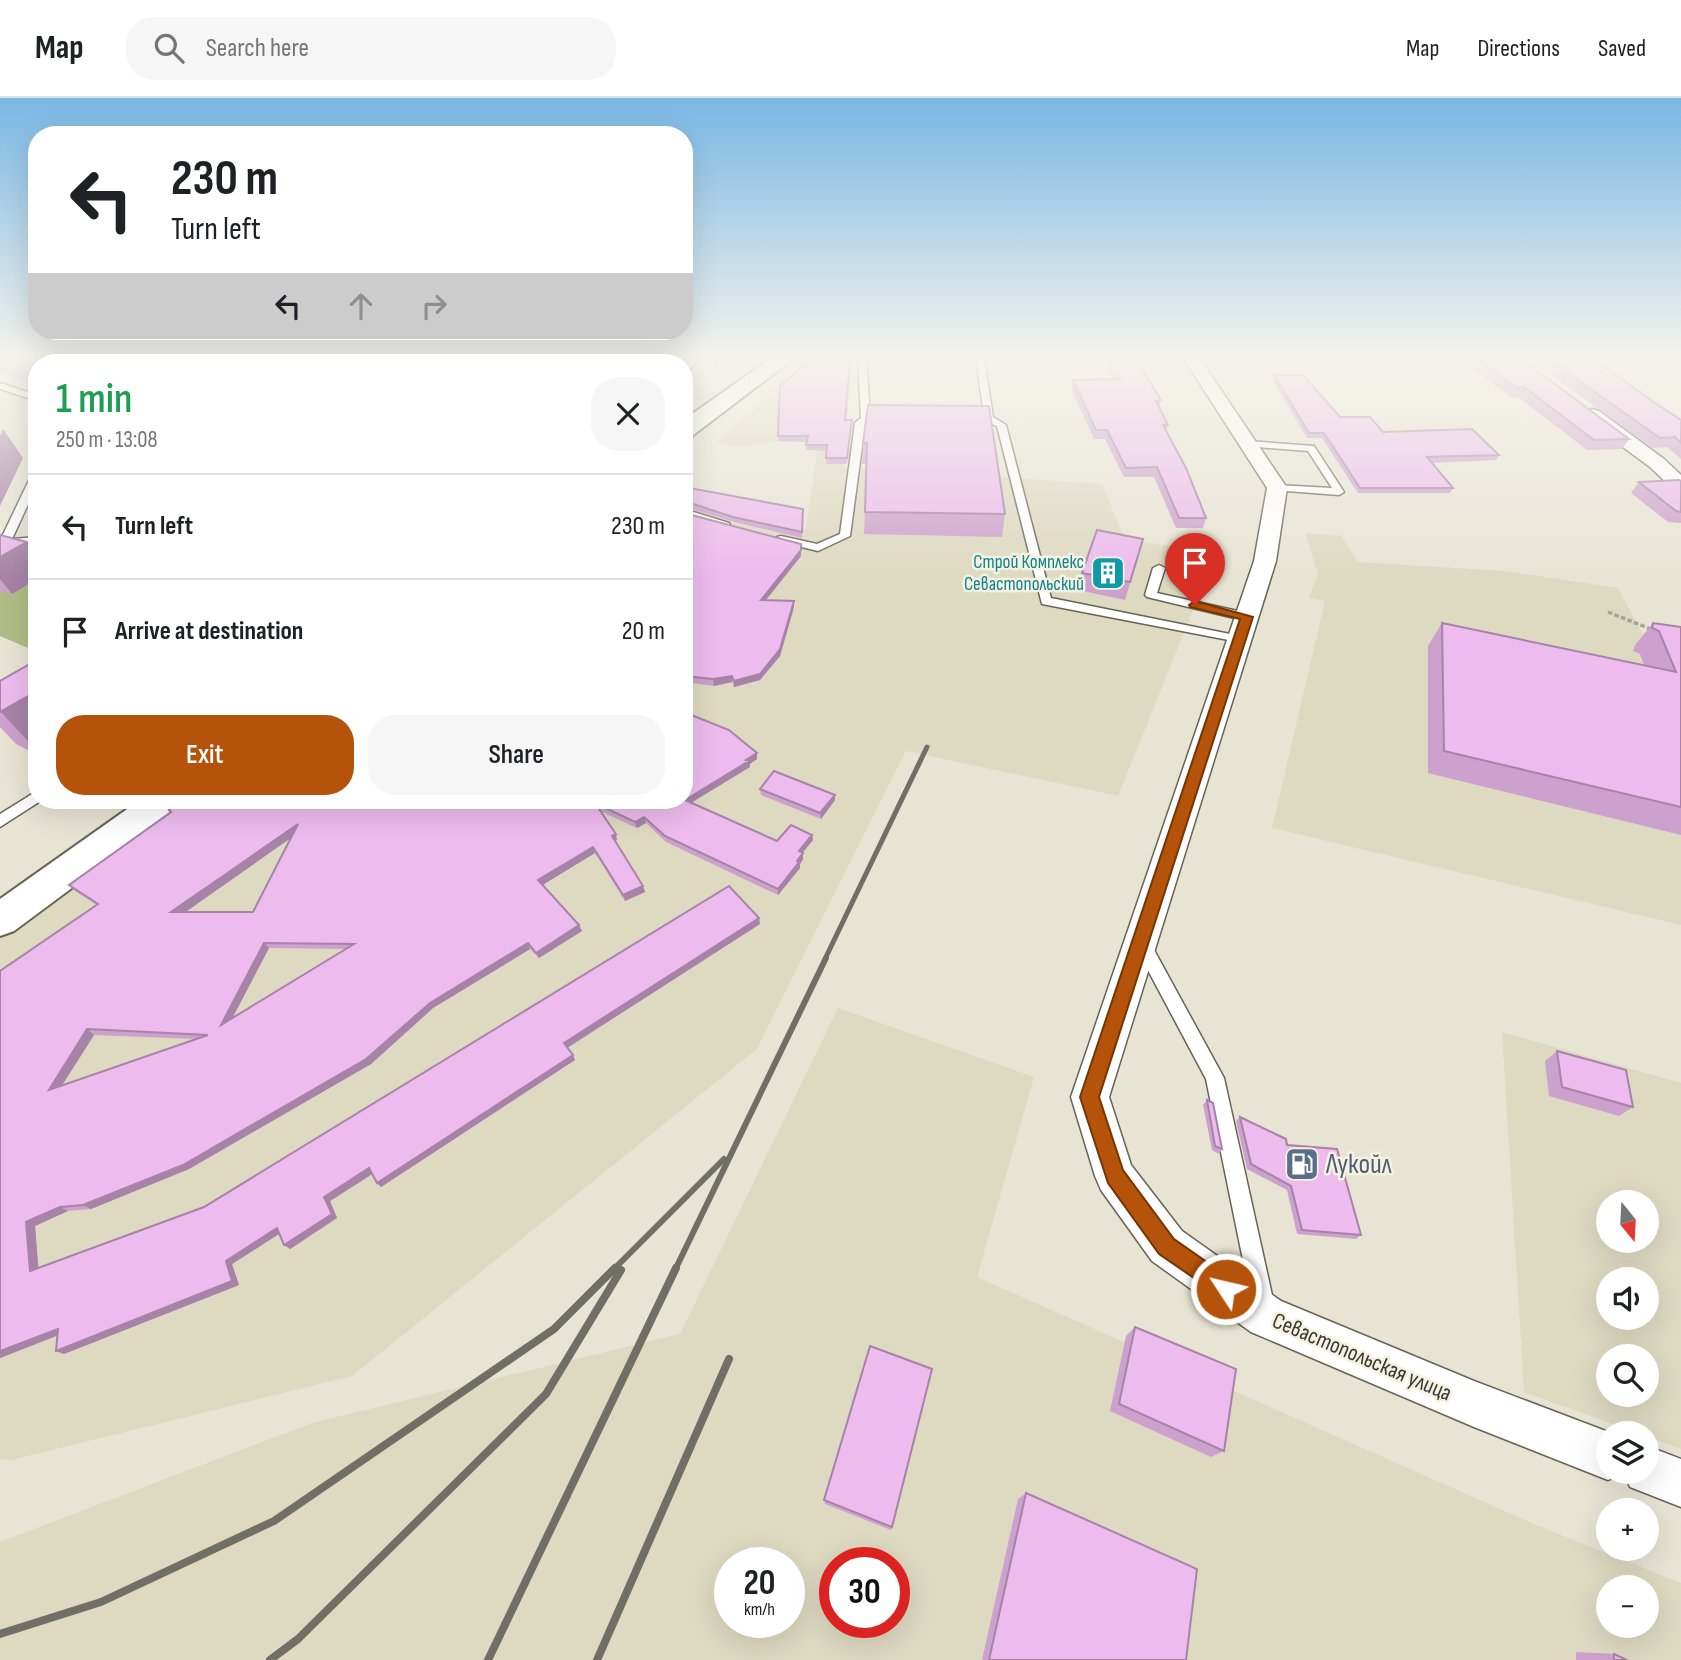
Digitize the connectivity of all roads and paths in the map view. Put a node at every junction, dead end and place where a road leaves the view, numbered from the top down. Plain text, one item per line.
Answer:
1 (859, 432) edge
2 (1003, 432) edge
3 (1240, 432) edge
4 (1615, 432) edge
5 (1248, 444) junction
6 (1681, 486) edge
7 (1278, 488) junction
8 (28, 498) edge
9 (693, 515) edge
10 (743, 530) edge
11 (768, 536) edge
12 (28, 543) edge
13 (1160, 568) dead end
14 (1608, 612) dead end
15 (1243, 628) junction
16 (1655, 631) edge
17 (28, 802) edge
18 (153, 809) edge
19 (0, 821) edge
20 (0, 920) edge
21 (1140, 941) junction
22 (1266, 1317) junction
23 (1596, 1451) edge
24 (1659, 1475) edge
25 (1681, 1483) edge

1 - 11 lane
2 - 15 lane
3 - 5 street
4 - 6 street
5 - 7 street
5 - 7 lane
7 - 15 street, Севастопольская улица
8 - 12 lane
9 - 10 lane
13 - 15 lane
14 - 16 path
15 - 21 street, Севастопольская улица
17 - 19 lane
18 - 20 street
21 - 22 lane
21 - 22 street, Севастопольская улица
22 - 23 street, Севастопольская улица
24 - 25 street

